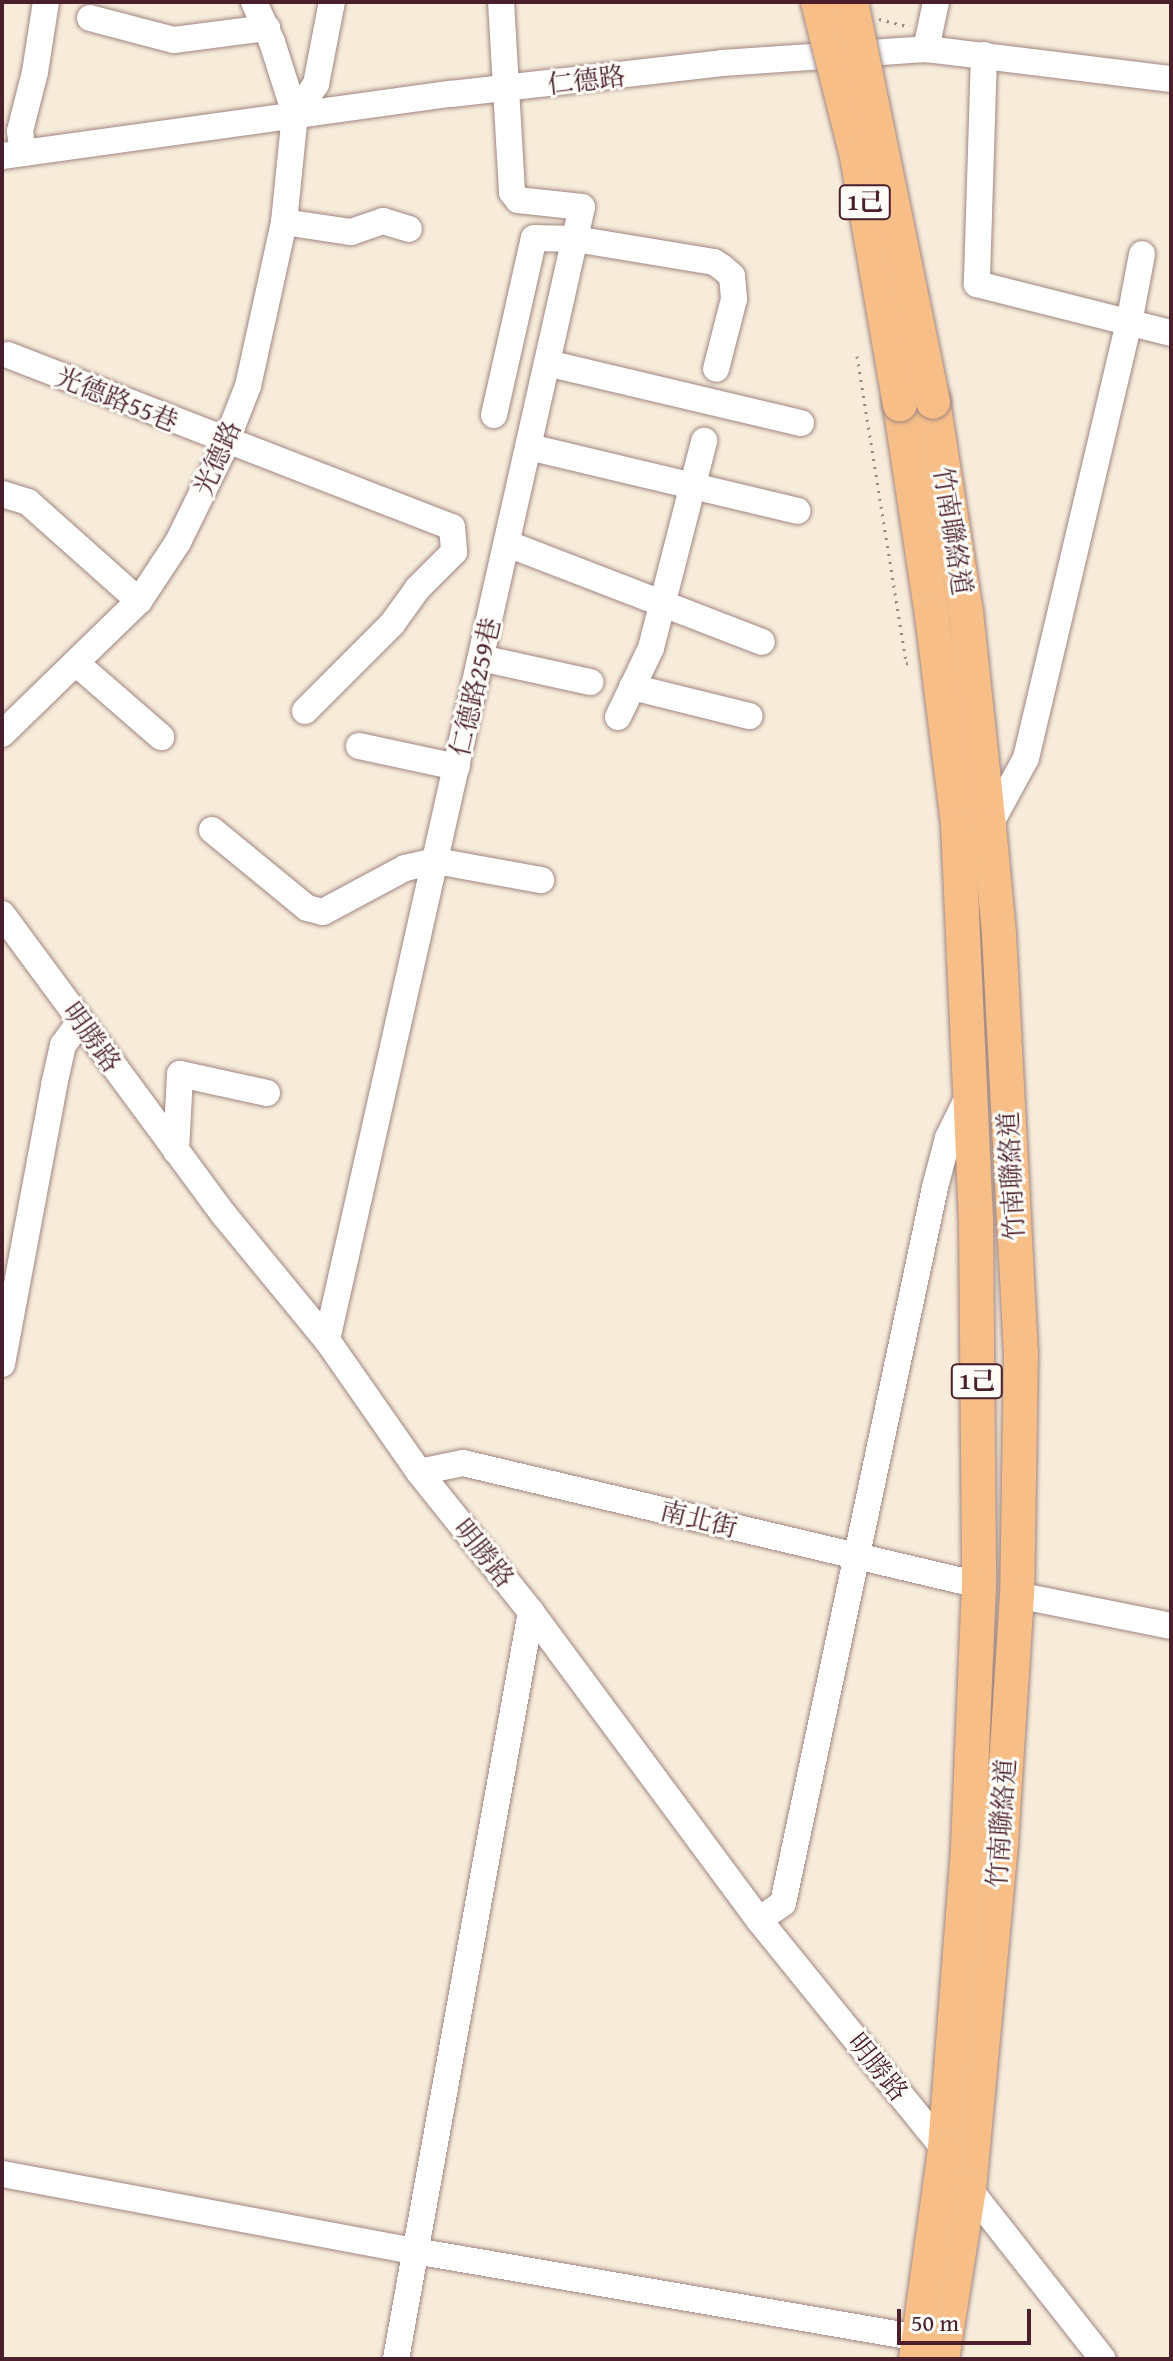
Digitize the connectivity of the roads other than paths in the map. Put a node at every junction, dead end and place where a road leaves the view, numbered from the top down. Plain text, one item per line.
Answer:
1 (46, 2) edge
2 (254, 2) edge
3 (332, 2) edge
4 (501, 2) edge
5 (818, 2) edge
6 (851, 2) edge
7 (936, 2) edge
8 (90, 18) dead end
9 (267, 28) junction
10 (926, 49) junction
11 (984, 55) junction
12 (1171, 79) edge
13 (506, 89) junction
14 (295, 114) junction
15 (13, 154) edge
16 (284, 222) junction
17 (409, 229) dead end
18 (575, 239) junction
19 (1142, 254) dead end
20 (1129, 323) junction
21 (1171, 333) edge
22 (8, 355) dead end
23 (547, 363) junction
24 (716, 369) dead end
25 (916, 403) junction
26 (494, 415) dead end
27 (801, 423) dead end
28 (704, 441) dead end
29 (226, 442) junction
30 (529, 447) junction
31 (692, 487) junction
32 (2, 494) edge
33 (797, 511) dead end
34 (508, 544) junction
35 (139, 601) junction
36 (661, 605) junction
37 (762, 642) dead end
38 (481, 658) junction
39 (76, 663) junction
40 (590, 682) dead end
41 (632, 687) junction
42 (305, 711) dead end
43 (749, 716) dead end
44 (618, 717) dead end
45 (2, 734) edge
46 (161, 737) dead end
47 (359, 746) dead end
48 (457, 767) junction
49 (973, 825) junction
50 (212, 830) dead end
51 (436, 861) junction
52 (541, 880) dead end
53 (2, 914) edge
54 (80, 1022) junction
55 (267, 1093) dead end
56 (970, 1093) junction
57 (176, 1151) junction
58 (929, 1213) junction
59 (976, 1218) junction
60 (327, 1340) junction
61 (2, 1364) edge
62 (419, 1472) junction
63 (855, 1557) junction
64 (979, 1585) junction
65 (1017, 1595) junction
66 (531, 1612) junction
67 (1171, 1626) edge
68 (759, 1920) junction
69 (945, 2150) junction
70 (2, 2174) edge
71 (969, 2189) junction
72 (415, 2251) junction
73 (926, 2352) edge
74 (396, 2359) edge
75 (1103, 2359) edge

1 - 15 street
2 - 9 street
3 - 14 street
4 - 13 street
5 - 25 main road, 竹南聯絡道 / 1己, bridge
6 - 25 main road, 竹南聯絡道 / 1己, bridge
7 - 10 street
8 - 9 street
9 - 14 street
10 - 11 street, 仁德路
10 - 13 street, 仁德路
11 - 12 street, 仁德路
11 - 20 street
13 - 14 street, 仁德路
13 - 18 street, 仁德路259巷
14 - 15 street, 仁德路
14 - 16 street, 光德路
16 - 17 street
16 - 29 street, 光德路
18 - 23 street, 仁德路259巷
18 - 24 street
18 - 26 street
19 - 20 street
20 - 21 street
20 - 49 street
22 - 29 street, 光德路55巷
23 - 27 street
23 - 30 street, 仁德路259巷
25 - 49 main road, 竹南聯絡道 / 1己
25 - 49 main road, 竹南聯絡道 / 1己
28 - 31 street
29 - 35 street, 光德路
29 - 42 street, 光德路55巷
30 - 31 street
30 - 34 street, 仁德路259巷
31 - 33 street
31 - 36 street
32 - 35 street
34 - 36 street
34 - 38 street, 仁德路259巷
35 - 39 street, 光德路
36 - 37 street
36 - 41 street
38 - 40 street
38 - 48 street, 仁德路259巷
39 - 45 street, 光德路
39 - 46 street
41 - 43 street
41 - 44 street
47 - 48 street
48 - 51 street, 仁德路259巷
49 - 56 main road, 竹南聯絡道 / 1己
49 - 65 main road, 竹南聯絡道 / 1己
50 - 51 street
51 - 52 street
51 - 60 street, 仁德路259巷
53 - 54 street, 明勝路
54 - 57 street, 明勝路
54 - 61 street
55 - 57 street
56 - 58 street
56 - 59 main road, 竹南聯絡道 / 1己
57 - 60 street, 明勝路
58 - 59 street
58 - 63 street
59 - 64 main road, 竹南聯絡道 / 1己
60 - 62 street, 明勝路
62 - 63 street, 南北街
62 - 66 street, 明勝路
63 - 64 street, 南北街
63 - 68 street
64 - 69 main road, 竹南聯絡道 / 1己
65 - 67 street
65 - 71 main road, 竹南聯絡道 / 1己
66 - 68 street, 明勝路
66 - 72 street
68 - 69 street, 明勝路
69 - 71 street, 明勝路
69 - 73 main road, 竹南聯絡道 / 1己
70 - 72 street
71 - 73 main road, 竹南聯絡道 / 1己
71 - 75 street, 明勝路
72 - 73 street
72 - 74 street

